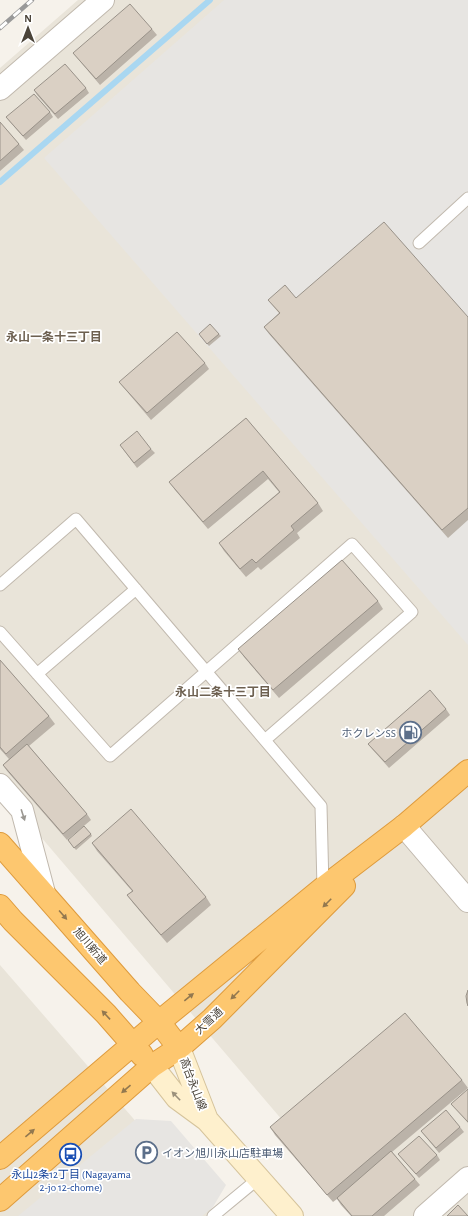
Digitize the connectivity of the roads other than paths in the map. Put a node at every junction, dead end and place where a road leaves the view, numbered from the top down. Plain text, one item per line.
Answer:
1 (103, 0) edge
2 (0, 88) edge
3 (468, 198) edge
4 (419, 243) dead end
5 (0, 585) edge
6 (136, 589) junction
7 (0, 632) edge
8 (206, 672) junction
9 (37, 674) junction
10 (265, 740) junction
11 (468, 771) edge
12 (0, 785) edge
13 (404, 826) junction
14 (0, 844) edge
15 (323, 888) junction
16 (44, 893) junction
17 (468, 901) edge
18 (4, 915) edge
19 (159, 1022) junction
20 (133, 1044) junction
21 (178, 1048) junction
22 (152, 1066) junction
23 (207, 1120) junction
24 (0, 1158) edge
25 (259, 1178) junction
26 (468, 1178) edge
27 (0, 1200) edge
28 (213, 1216) edge
29 (292, 1216) edge
30 (424, 1216) edge

1 - 2 street
3 - 4 lane
5 - 6 lane
6 - 8 lane
6 - 9 lane
7 - 9 lane
8 - 9 lane
8 - 10 lane
8 - 10 lane
10 - 15 lane
11 - 13 highway, 大雪通
12 -> 16 street
13 - 15 highway, 大雪通
13 - 17 street
13 -> 21 highway, 大雪通
14 - 16 highway, 旭川新道
19 -> 15 highway, 大雪通
16 -> 19 highway, 旭川新道
20 -> 18 highway
19 - 20 highway, 大雪通
19 - 21 highway, 旭川新道
20 - 22 highway
24 -> 20 highway, 大雪通
21 - 22 highway, 大雪通
21 - 23 street, 高台永山線
23 -> 22 street, 高台永山線
22 -> 27 highway, 大雪通
23 - 25 street, 高台永山線
25 - 28 lane
25 - 29 street, 高台永山線
26 - 30 street

